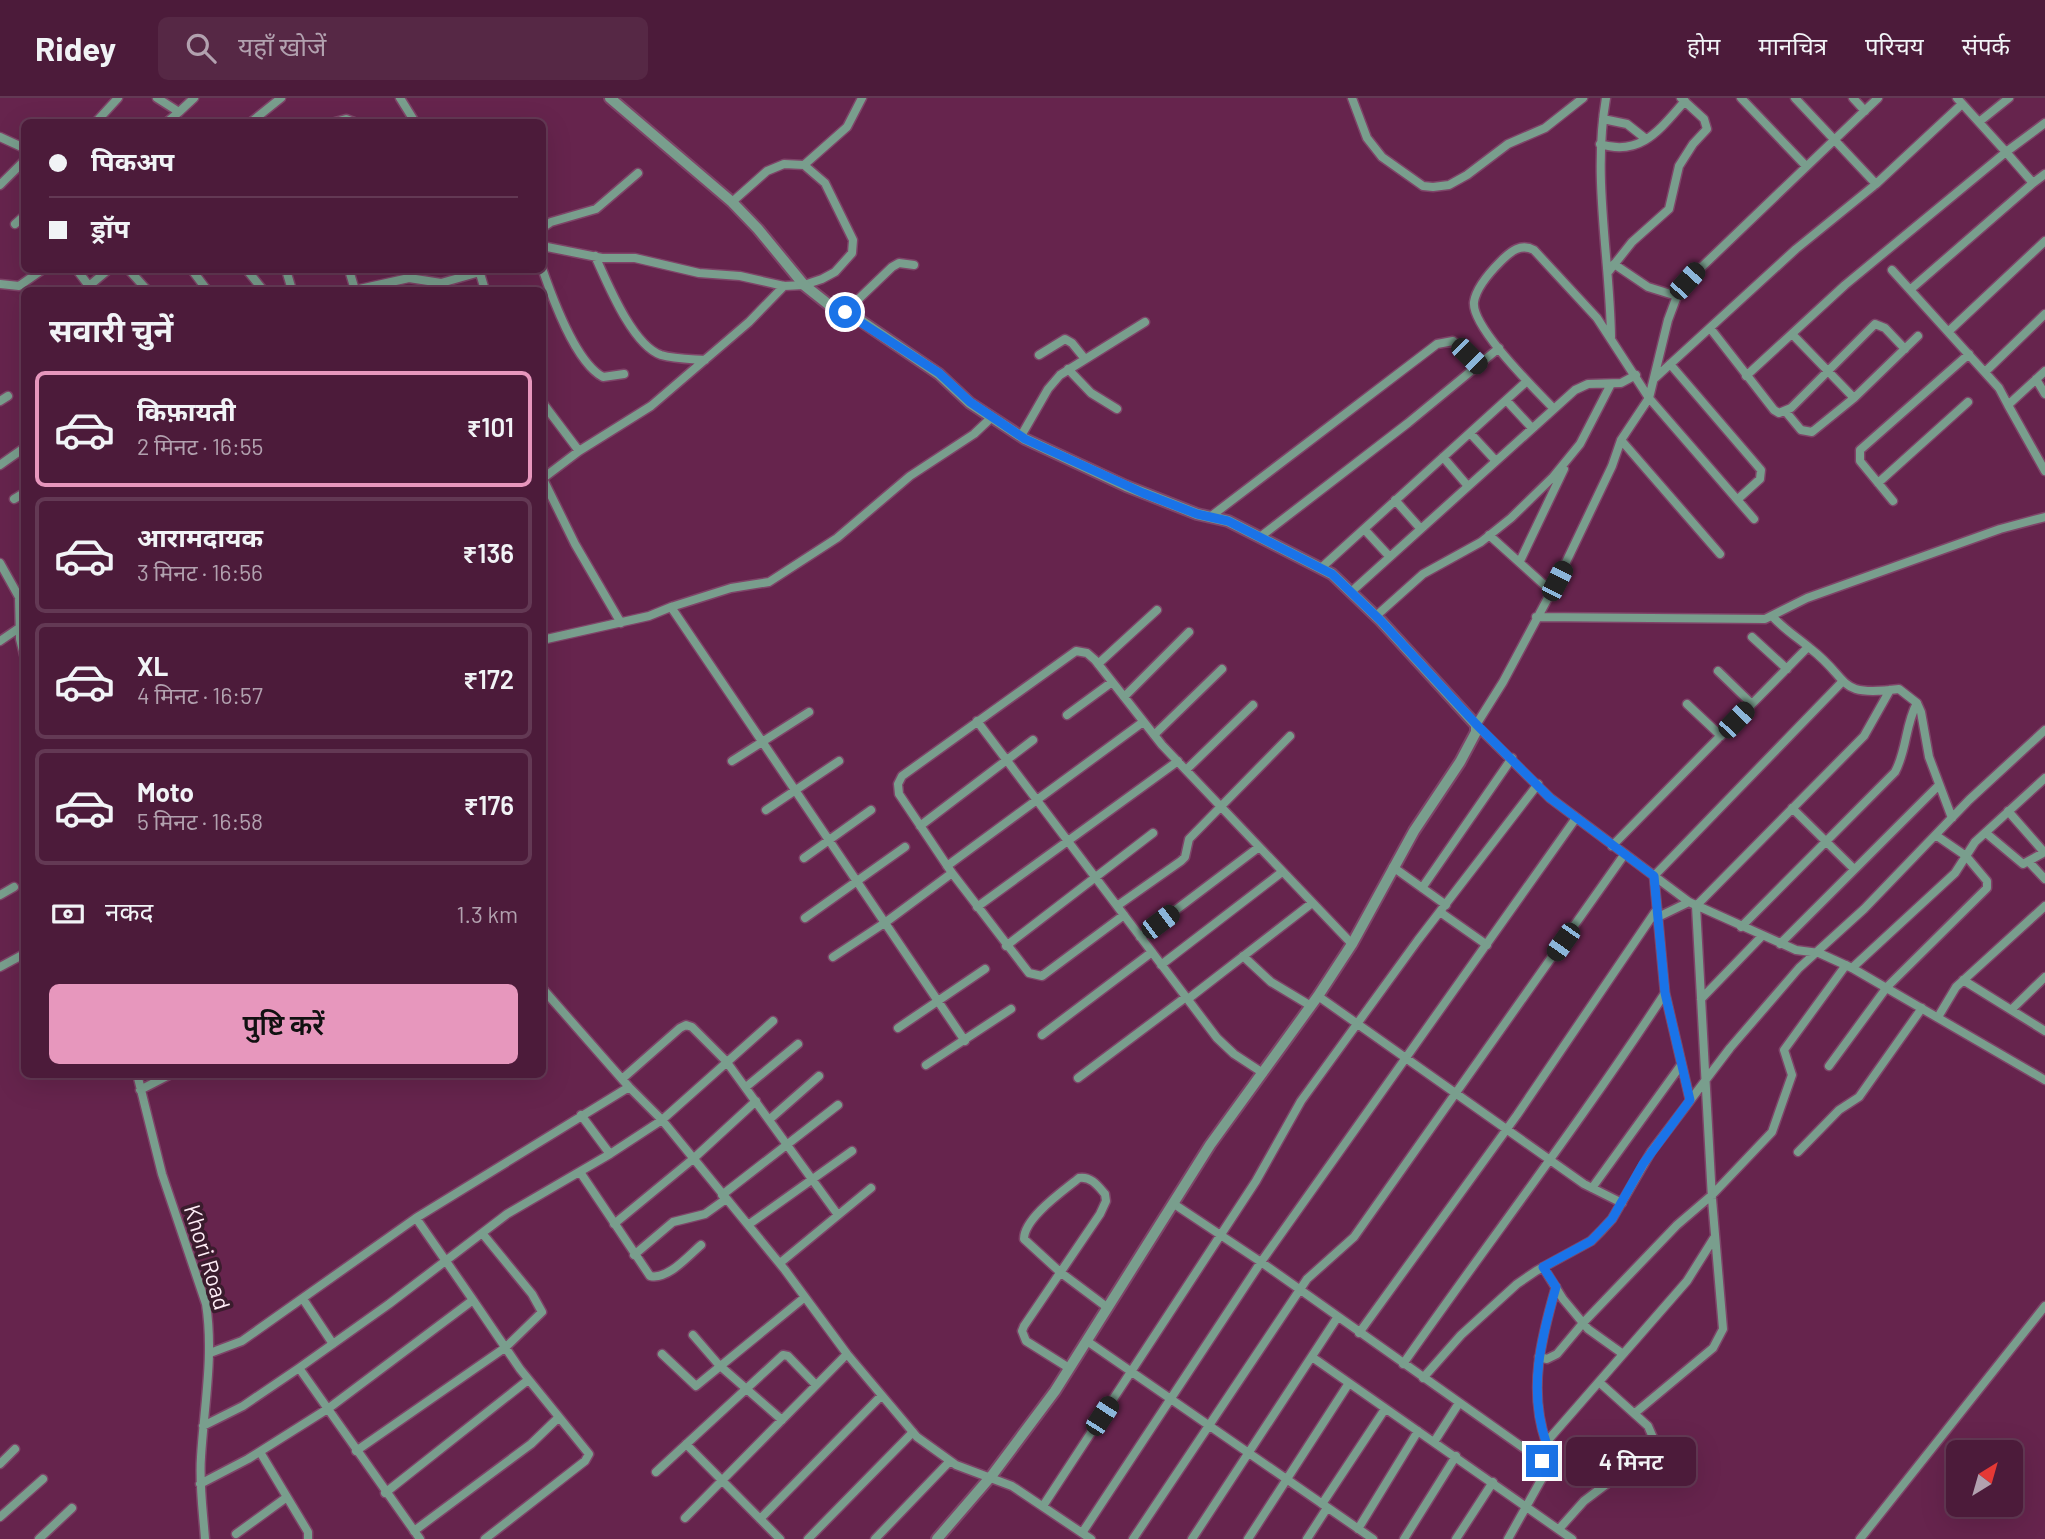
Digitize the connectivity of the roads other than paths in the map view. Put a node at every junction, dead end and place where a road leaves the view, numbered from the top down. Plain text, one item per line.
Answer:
1 (118, 98) edge
2 (157, 98) edge
3 (194, 98) edge
4 (281, 98) edge
5 (400, 98) edge
6 (862, 98) edge
7 (1352, 98) edge
8 (1583, 98) edge
9 (1606, 98) edge
10 (1741, 98) edge
11 (1795, 98) edge
12 (1853, 98) edge
13 (1878, 98) edge
14 (2008, 98) edge
15 (614, 99) edge
16 (1683, 99) edge
17 (1960, 101) edge
18 (1865, 111) junction
19 (179, 112) junction
20 (99, 119) edge
21 (171, 119) edge
22 (255, 119) edge
23 (413, 119) edge
24 (1603, 119) junction
25 (1979, 122) junction
26 (2045, 122) edge
27 (0, 137) edge
28 (1646, 139) junction
29 (1835, 139) junction
30 (1600, 144) junction
31 (21, 147) edge
32 (2006, 152) junction
33 (21, 164) edge
34 (804, 165) junction
35 (1807, 166) junction
36 (638, 173) dead end
37 (2045, 174) edge
38 (2034, 183) junction
39 (1876, 184) junction
40 (0, 185) edge
41 (732, 202) junction
42 (21, 218) edge
43 (15, 224) dead end
44 (546, 225) edge
45 (2045, 241) edge
46 (546, 247) edge
47 (595, 256) junction
48 (914, 265) dead end
49 (1612, 267) junction
50 (1892, 270) dead end
51 (38, 273) edge
52 (79, 273) edge
53 (105, 273) edge
54 (132, 273) edge
55 (249, 273) edge
56 (474, 273) edge
57 (544, 273) edge
58 (0, 284) edge
59 (804, 285) junction
60 (19, 286) junction
61 (784, 286) junction
62 (90, 287) edge
63 (92, 287) edge
64 (144, 287) edge
65 (261, 287) edge
66 (368, 287) edge
67 (1910, 289) junction
68 (21, 290) edge
69 (1677, 296) junction
70 (845, 312) junction
71 (2045, 314) edge
72 (1145, 322) dead end
73 (1710, 328) junction
74 (1948, 331) junction
75 (1791, 334) junction
76 (1918, 336) dead end
77 (1612, 338) junction
78 (1499, 348) junction
79 (1905, 349) junction
80 (1969, 354) junction
81 (1039, 355) dead end
82 (1085, 359) junction
83 (705, 360) junction
84 (1670, 364) junction
85 (1479, 366) junction
86 (1068, 369) junction
87 (1828, 370) junction
88 (2045, 370) edge
89 (1985, 372) junction
90 (624, 374) dead end
91 (1636, 375) junction
92 (1746, 376) junction
93 (1655, 379) junction
94 (2036, 379) junction
95 (1527, 381) junction
96 (1611, 384) junction
97 (2045, 394) edge
98 (1649, 398) junction
99 (1854, 398) junction
100 (1506, 400) junction
101 (1968, 402) dead end
102 (2008, 405) junction
103 (546, 407) edge
104 (1117, 409) dead end
105 (1554, 409) junction
106 (1786, 412) junction
107 (552, 415) junction
108 (992, 417) junction
109 (546, 419) edge
110 (1532, 428) junction
111 (1470, 433) junction
112 (1021, 436) junction
113 (1621, 440) junction
114 (21, 450) edge
115 (579, 451) junction
116 (1443, 457) junction
117 (1569, 459) junction
118 (1495, 460) junction
119 (0, 465) edge
120 (2045, 471) edge
121 (546, 477) edge
122 (1878, 483) junction
123 (546, 485) edge
124 (1467, 485) junction
125 (21, 495) edge
126 (14, 499) dead end
127 (1738, 499) junction
128 (1395, 500) junction
129 (1893, 501) dead end
130 (1210, 517) junction
131 (2045, 517) edge
132 (1754, 519) dead end
133 (1420, 528) junction
134 (1364, 529) junction
135 (1489, 535) junction
136 (1259, 537) junction
137 (1720, 554) dead end
138 (1389, 556) junction
139 (1520, 561) junction
140 (0, 563) edge
141 (1321, 568) junction
142 (1351, 592) junction
143 (1551, 592) junction
144 (21, 597) edge
145 (671, 607) junction
146 (21, 609) edge
147 (1157, 610) dead end
148 (1376, 616) junction
149 (1536, 617) junction
150 (1773, 617) junction
151 (621, 623) junction
152 (19, 628) junction
153 (1189, 632) dead end
154 (1752, 637) dead end
155 (21, 639) edge
156 (546, 639) edge
157 (0, 641) edge
158 (1808, 647) junction
159 (1098, 664) junction
160 (1222, 669) dead end
161 (1787, 669) junction
162 (1718, 671) dead end
163 (1112, 682) junction
164 (1842, 682) junction
165 (1890, 690) junction
166 (1124, 697) junction
167 (1917, 703) junction
168 (1687, 704) dead end
169 (1752, 704) junction
170 (1253, 705) dead end
171 (809, 712) dead end
172 (1067, 715) dead end
173 (977, 721) junction
174 (1143, 722) junction
175 (1476, 724) junction
176 (2045, 730) edge
177 (1154, 735) junction
178 (1290, 736) dead end
179 (1721, 736) junction
180 (1033, 740) dead end
181 (763, 743) junction
182 (1512, 758) junction
183 (1008, 759) junction
184 (732, 761) dead end
185 (839, 761) dead end
186 (1178, 761) junction
187 (1186, 770) junction
188 (2045, 778) edge
189 (1538, 784) junction
190 (1939, 785) junction
191 (796, 790) junction
192 (1037, 798) junction
193 (1221, 808) junction
194 (1792, 808) junction
195 (766, 810) dead end
196 (871, 810) dead end
197 (2008, 811) junction
198 (1576, 818) junction
199 (1952, 818) junction
200 (920, 826) junction
201 (1153, 833) dead end
202 (1986, 833) junction
203 (1937, 836) junction
204 (830, 840) junction
205 (1826, 840) junction
206 (1069, 842) junction
207 (1612, 846) junction
208 (905, 847) dead end
209 (1259, 847) junction
210 (2045, 852) edge
211 (1624, 855) junction
212 (1966, 856) junction
213 (804, 858) dead end
214 (2029, 862) junction
215 (1393, 867) junction
216 (1854, 869) junction
217 (950, 870) junction
218 (1282, 872) junction
219 (1654, 876) junction
220 (1095, 877) junction
221 (2045, 879) edge
222 (858, 881) junction
223 (14, 887) dead end
224 (1422, 888) junction
225 (0, 895) edge
226 (1312, 903) junction
227 (1692, 904) junction
228 (1117, 906) junction
229 (2045, 906) edge
230 (977, 907) junction
231 (1443, 909) junction
232 (1124, 915) junction
233 (1656, 915) junction
234 (805, 918) dead end
235 (886, 922) junction
236 (1741, 927) junction
237 (1762, 936) junction
238 (1140, 937) junction
239 (1352, 944) junction
240 (1487, 944) junction
241 (1780, 944) junction
242 (1006, 946) junction
243 (1152, 952) junction
244 (1814, 953) junction
245 (21, 956) edge
246 (1243, 956) junction
247 (833, 957) dead end
248 (1161, 965) junction
249 (1849, 966) junction
250 (0, 967) edge
251 (985, 969) dead end
252 (2045, 977) edge
253 (1963, 980) junction
254 (1886, 987) junction
255 (546, 993) edge
256 (1665, 993) junction
257 (1318, 996) junction
258 (1187, 998) junction
259 (1701, 999) junction
260 (939, 1001) junction
261 (1311, 1006) junction
262 (1923, 1008) junction
263 (1011, 1009) dead end
264 (2011, 1010) junction
265 (1938, 1017) junction
266 (773, 1021) dead end
267 (1357, 1024) junction
268 (898, 1028) dead end
269 (2045, 1031) edge
270 (1042, 1035) dead end
271 (965, 1041) junction
272 (798, 1044) dead end
273 (1406, 1059) junction
274 (726, 1061) junction
275 (926, 1065) dead end
276 (1681, 1065) junction
277 (1829, 1066) dead end
278 (1263, 1073) junction
279 (819, 1076) dead end
280 (138, 1078) edge
281 (164, 1078) edge
282 (1078, 1078) dead end
283 (622, 1079) junction
284 (2045, 1080) edge
285 (1705, 1083) junction
286 (629, 1087) junction
287 (746, 1087) junction
288 (141, 1090) junction
289 (1455, 1093) junction
290 (1690, 1100) junction
291 (756, 1101) junction
292 (838, 1105) dead end
293 (582, 1115) junction
294 (770, 1119) junction
295 (662, 1120) junction
296 (1507, 1129) junction
297 (789, 1144) junction
298 (852, 1151) dead end
299 (1798, 1153) dead end
300 (610, 1154) junction
301 (693, 1159) junction
302 (1552, 1160) junction
303 (580, 1172) junction
304 (812, 1178) junction
305 (872, 1188) dead end
306 (1592, 1188) junction
307 (1712, 1195) junction
308 (724, 1197) junction
309 (1622, 1203) junction
310 (1174, 1204) junction
311 (838, 1215) junction
312 (416, 1218) junction
313 (614, 1224) junction
314 (748, 1225) junction
315 (482, 1233) junction
316 (1220, 1235) junction
317 (1715, 1236) junction
318 (701, 1245) dead end
319 (634, 1255) junction
320 (446, 1261) junction
321 (1261, 1262) junction
322 (780, 1263) junction
323 (1543, 1267) junction
324 (1060, 1272) junction
325 (1556, 1287) junction
326 (1299, 1291) junction
327 (806, 1297) junction
328 (303, 1299) junction
329 (473, 1300) junction
330 (2045, 1306) edge
331 (1108, 1308) junction
332 (1337, 1318) junction
333 (1583, 1323) junction
334 (1359, 1333) junction
335 (693, 1335) dead end
336 (1087, 1340) junction
337 (333, 1344) junction
338 (506, 1347) junction
339 (210, 1353) junction
340 (1623, 1353) junction
341 (662, 1354) dead end
342 (847, 1354) junction
343 (1312, 1357) junction
344 (1539, 1357) junction
345 (1403, 1364) junction
346 (719, 1366) junction
347 (299, 1368) junction
348 (1069, 1368) junction
349 (1131, 1371) junction
350 (1423, 1378) junction
351 (528, 1380) junction
352 (1599, 1382) junction
353 (1349, 1383) junction
354 (817, 1385) junction
355 (747, 1389) junction
356 (881, 1396) junction
357 (1169, 1398) junction
358 (1459, 1403) junction
359 (329, 1408) junction
360 (1385, 1409) junction
361 (1635, 1413) junction
362 (558, 1418) junction
363 (782, 1420) junction
364 (1209, 1425) junction
365 (203, 1426) junction
366 (1418, 1431) junction
367 (913, 1432) junction
368 (1434, 1442) junction
369 (1546, 1442) junction
370 (687, 1444) junction
371 (0, 1447) edge
372 (356, 1451) junction
373 (260, 1452) junction
374 (1249, 1454) junction
375 (1535, 1455) junction
376 (1455, 1457) junction
377 (950, 1461) junction
378 (0, 1464) edge
379 (656, 1472) dead end
380 (43, 1479) dead end
381 (989, 1479) junction
382 (1286, 1479) junction
383 (721, 1482) junction
384 (1493, 1482) junction
385 (200, 1484) junction
386 (385, 1493) junction
387 (287, 1497) junction
388 (1527, 1505) junction
389 (1043, 1506) junction
390 (1324, 1506) junction
391 (72, 1508) dead end
392 (0, 1517) edge
393 (685, 1518) dead end
394 (760, 1519) junction
395 (1358, 1529) junction
396 (1559, 1529) junction
397 (414, 1531) junction
398 (236, 1534) dead end
399 (1087, 1537) edge
400 (1368, 1538) edge
401 (39, 1539) edge
402 (205, 1539) edge
403 (308, 1539) edge
404 (420, 1539) edge
405 (485, 1539) edge
406 (780, 1539) edge
407 (808, 1539) edge
408 (875, 1539) edge
409 (937, 1539) edge
410 (1133, 1539) edge
411 (1192, 1539) edge
412 (1248, 1539) edge
413 (1307, 1539) edge
414 (1404, 1539) edge
415 (1456, 1539) edge
416 (1508, 1539) edge
417 (1572, 1539) edge
418 (1860, 1539) edge

1 - 20 street
2 - 19 street
3 - 19 street
4 - 22 street
5 - 23 street
6 - 34 street
7 - 8 street
9 - 24 street
10 - 35 street
11 - 29 street
12 - 18 street
13 - 18 street
14 - 25 street
15 - 41 street
16 - 28 street
16 - 49 street
17 - 25 street
17 - 39 street
18 - 29 street
19 - 21 street
24 - 28 street
24 - 30 street
25 - 32 street
26 - 32 street
27 - 31 street
28 - 30 street
29 - 35 street
29 - 39 street
30 - 49 street
32 - 38 street
32 - 75 street
33 - 40 street
34 - 41 street
34 - 59 street
35 - 69 street
36 - 44 street
37 - 38 street
38 - 67 street
39 - 73 street
41 - 59 street
42 - 43 street
45 - 74 street
46 - 47 street
47 - 61 street
47 - 83 street
48 - 70 street
49 - 69 street
49 - 77 street
50 - 67 street
51 - 60 street
52 - 62 street
53 - 63 street
54 - 64 street
55 - 65 street
56 - 66 street
57 - 90 street
58 - 60 street
59 - 61 street
59 - 70 street
60 - 68 street
61 - 83 street
67 - 74 street
69 - 93 street
70 - 108 street
71 - 89 street
72 - 82 street
73 - 84 street
73 - 92 street
74 - 80 street
75 - 87 street
75 - 92 street
76 - 79 street
77 - 78 street
77 - 91 street
78 - 85 street
78 - 95 street
79 - 87 street
79 - 99 street
80 - 89 street
80 - 122 street
81 - 82 street
82 - 86 street
83 - 115 street
84 - 93 street
84 - 127 street
85 - 130 street
85 - 136 street
86 - 104 street
86 - 112 street
87 - 99 street
87 - 106 street
88 - 94 street
89 - 102 street
91 - 96 street
91 - 98 street
92 - 106 street
93 - 98 street
94 - 97 street
94 - 102 street
95 - 100 street
95 - 105 street
96 - 105 street
96 - 117 street
98 - 113 street
98 - 127 street
99 - 106 street
100 - 110 street
100 - 111 street
101 - 122 street
102 - 120 street
103 - 107 street
105 - 110 street
107 - 109 street
107 - 115 street
108 - 112 street
108 - 145 street
110 - 118 street
111 - 116 street
111 - 118 street
112 - 130 street
113 - 137 street
113 - 143 street
114 - 119 street
115 - 121 street
116 - 124 street
116 - 128 street
117 - 135 street
117 - 139 street
118 - 124 street
122 - 129 street
123 - 151 street
124 - 133 street
125 - 126 street
127 - 132 street
128 - 133 street
128 - 134 street
130 - 136 street
131 - 150 street
133 - 138 street
134 - 138 street
134 - 141 street
135 - 139 street
135 - 148 street
136 - 141 street
138 - 142 street
139 - 143 street
140 - 144 street
141 - 142 street
142 - 148 street
143 - 149 street
145 - 151 street
145 - 181 street
146 - 152 street
147 - 159 street
148 - 175 street
149 - 150 street
149 - 175 street
150 - 158 street
151 - 156 street
152 - 155 street
152 - 157 street
153 - 166 street
154 - 161 street
158 - 161 street
158 - 164 street
159 - 163 street
159 - 173 street
160 - 177 street
161 - 169 street
162 - 169 street
163 - 166 street
163 - 172 street
164 - 165 street
164 - 219 street
165 - 167 street
165 - 194 street
166 - 174 street
167 - 190 street
167 - 205 street
168 - 179 street
169 - 179 street
170 - 187 street
171 - 181 street
173 - 183 street
173 - 200 street
174 - 177 street
174 - 192 street
175 - 182 street
175 - 215 street
176 - 199 street
177 - 186 street
178 - 193 street
179 - 207 street
180 - 183 street
181 - 184 street
181 - 191 street
182 - 189 street
182 - 224 street
183 - 192 street
183 - 200 street
185 - 191 street
186 - 187 street
186 - 206 street
187 - 193 street
188 - 197 street
189 - 198 street
189 - 231 street
190 - 199 street
190 - 216 street
191 - 195 street
191 - 204 street
192 - 206 street
192 - 217 street
193 - 209 street
193 - 228 street
194 - 205 street
194 - 227 street
196 - 204 street
197 - 202 street
197 - 210 street
198 - 207 street
198 - 240 street
199 - 203 street
200 - 217 street
201 - 220 street
202 - 212 street
202 - 214 street
203 - 212 street
203 - 244 street
204 - 213 street
204 - 222 street
205 - 216 street
205 - 236 street
206 - 220 street
206 - 230 street
207 - 211 street
208 - 222 street
209 - 218 street
209 - 238 street
210 - 214 street
211 - 219 street
211 - 289 street
212 - 249 street
212 - 254 street
214 - 221 street
215 - 224 street
215 - 239 street
216 - 241 street
217 - 230 street
217 - 235 street
218 - 226 street
218 - 248 street
219 - 227 street
219 - 233 street
220 - 228 street
220 - 242 street
222 - 234 street
222 - 235 street
223 - 225 street
224 - 231 street
226 - 239 street
226 - 246 street
227 - 233 street
227 - 236 street
227 - 259 street
228 - 232 street
229 - 253 street
230 - 242 street
231 - 240 street
231 - 267 street
232 - 238 street
232 - 242 street
233 - 256 street
233 - 296 street
235 - 247 street
235 - 260 street
236 - 237 street
237 - 241 street
237 - 259 street
238 - 243 street
239 - 257 street
240 - 273 street
241 - 244 street
243 - 248 street
243 - 270 street
244 - 249 street
244 - 285 street
245 - 250 street
246 - 258 street
246 - 261 street
248 - 258 street
249 - 254 street
249 - 307 street
251 - 260 street
252 - 264 street
253 - 264 street
253 - 265 street
254 - 262 street
254 - 277 street
255 - 283 street
256 - 276 street
256 - 302 street
257 - 261 street
257 - 267 street
258 - 278 street
258 - 282 street
259 - 285 street
260 - 268 street
260 - 271 street
261 - 278 street
262 - 265 street
262 - 299 street
263 - 271 street
264 - 269 street
265 - 284 street
266 - 274 street
267 - 273 street
267 - 316 street
271 - 275 street
272 - 287 street
273 - 289 street
273 - 321 street
274 - 283 street
274 - 287 street
274 - 295 street
276 - 290 street
276 - 306 street
278 - 310 street
279 - 294 street
280 - 288 street, Khori Road
281 - 288 street
283 - 286 street
285 - 290 street
285 - 307 street
286 - 293 street
286 - 295 street
287 - 291 street
288 - 339 street, Khori Road
289 - 296 street
289 - 326 street
290 - 309 street
291 - 294 street
291 - 301 street
292 - 297 street
293 - 300 street
293 - 312 street
294 - 297 street
295 - 300 street
295 - 301 street
296 - 302 street
296 - 334 street
297 - 304 street
297 - 308 street
298 - 304 street
300 - 303 street
301 - 308 street
301 - 313 street
302 - 306 street
302 - 345 street
303 - 313 street
303 - 315 street
304 - 311 street
304 - 314 street
305 - 311 street
306 - 309 street
307 - 317 street
307 - 333 street
308 - 314 street
308 - 319 street
309 - 323 street
310 - 316 street
310 - 331 street
311 - 322 street
312 - 320 street
312 - 328 street
313 - 319 street
314 - 322 street
315 - 320 street
315 - 338 street
316 - 321 street
316 - 349 street
317 - 340 street
317 - 361 street
318 - 319 street
320 - 329 street
320 - 337 street
321 - 326 street
321 - 357 street
322 - 327 street
323 - 325 street
323 - 350 street
324 - 324 street
324 - 331 street
324 - 348 street
325 - 333 street
325 - 344 street
326 - 332 street
326 - 364 street
327 - 342 street
327 - 346 street
328 - 337 street
328 - 339 street
329 - 338 street
329 - 359 street
330 - 418 street
331 - 336 street
332 - 334 street
332 - 343 street
333 - 340 street
333 - 344 street
334 - 345 street
335 - 346 street
336 - 348 street
336 - 349 street
337 - 347 street
338 - 351 street
338 - 372 street
339 - 365 street, Khori Road
340 - 352 street
341 - 346 street
342 - 354 street
342 - 356 street
343 - 353 street
343 - 374 street
344 - 369 street
345 - 350 street
346 - 355 street
347 - 359 street
347 - 365 street
348 - 381 street
349 - 357 street
349 - 389 street
350 - 358 street
351 - 362 street
351 - 386 street
352 - 361 street
352 - 369 street
353 - 360 street
353 - 382 street
354 - 355 street
354 - 363 street
355 - 363 street
355 - 370 street
356 - 367 street
356 - 394 street
357 - 364 street
357 - 399 street
358 - 368 street
358 - 375 street
359 - 372 street
359 - 373 street
360 - 366 street
360 - 390 street
361 - 396 street
362 - 397 street
362 - 405 street
363 - 383 street
364 - 374 street
364 - 410 street
365 - 385 street, Khori Road
366 - 368 street
366 - 395 street
367 - 377 street
367 - 407 street
368 - 376 street
369 - 375 street
370 - 379 street
370 - 383 street
371 - 378 street
372 - 386 street
373 - 385 street
373 - 387 street
374 - 382 street
374 - 411 street
375 - 388 street
376 - 384 street
376 - 414 street
377 - 381 street
377 - 408 street
380 - 392 street
381 - 389 street
381 - 409 street
382 - 390 street
382 - 412 street
383 - 393 street
383 - 394 street
384 - 388 street
384 - 415 street
385 - 402 street, Khori Road
386 - 397 street
387 - 398 street
387 - 403 street
388 - 396 street
388 - 416 street
389 - 399 street
390 - 395 street
390 - 413 street
391 - 401 street
394 - 406 street
395 - 400 street
396 - 417 street
397 - 404 street

